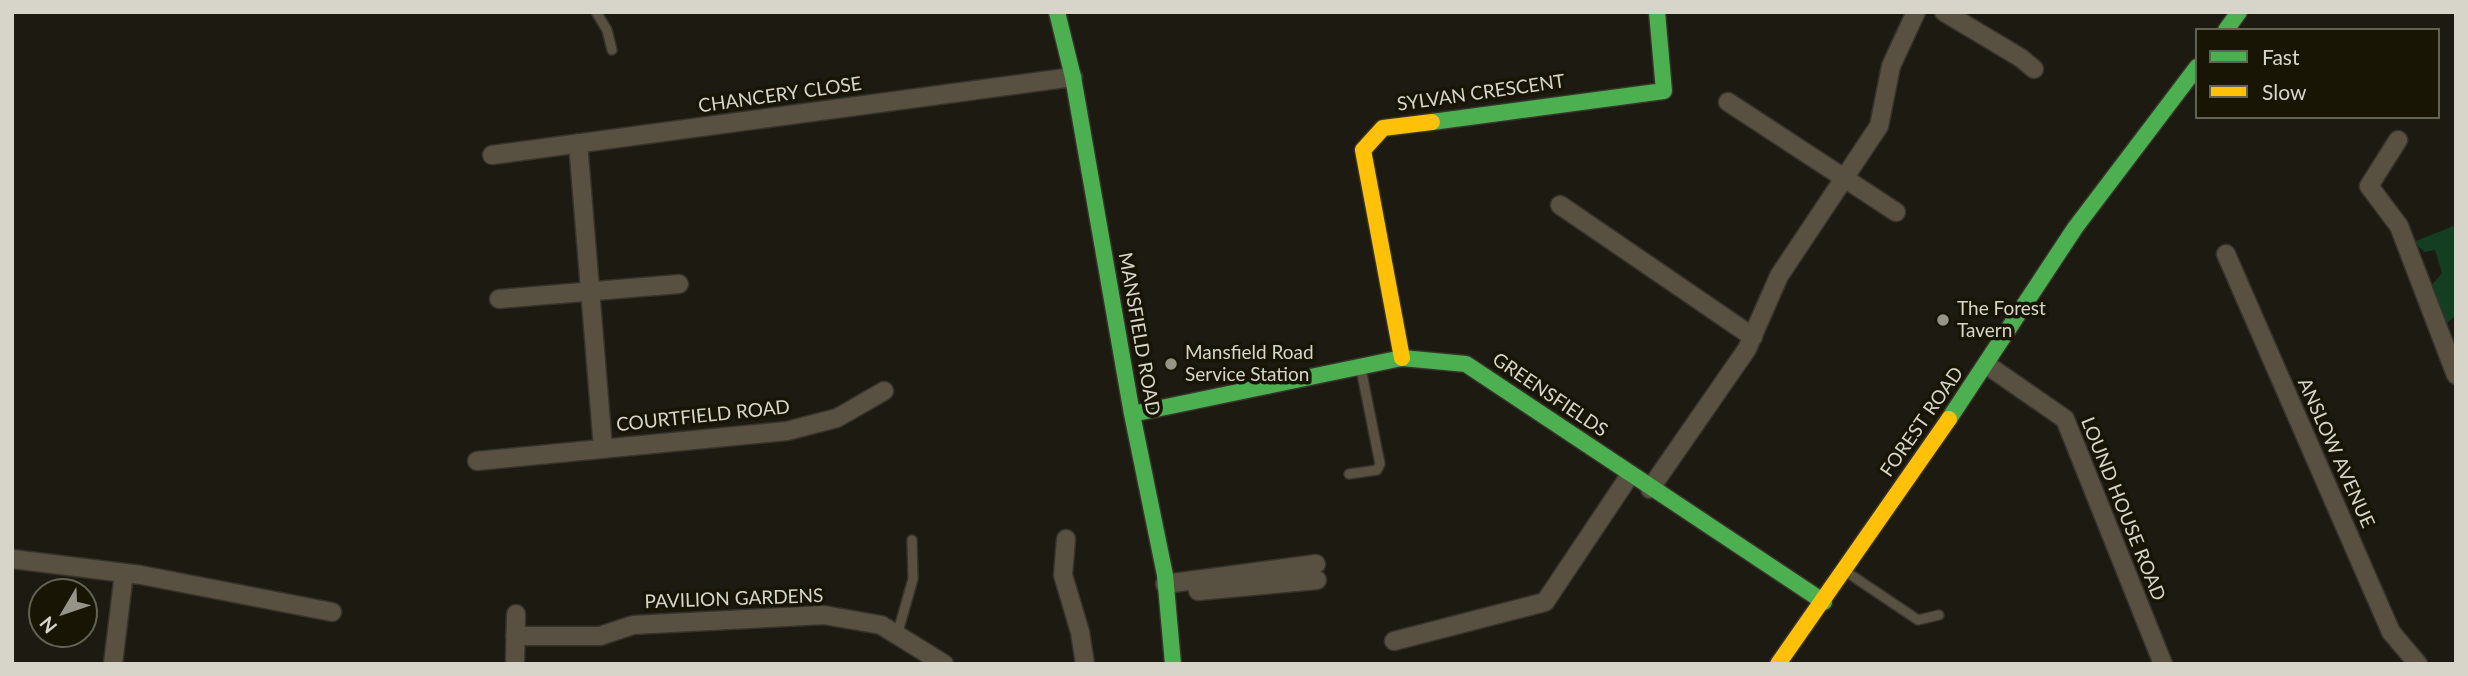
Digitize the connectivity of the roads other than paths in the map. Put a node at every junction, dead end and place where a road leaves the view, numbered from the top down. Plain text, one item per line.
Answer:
1 (596, 12) edge
2 (1057, 12) edge
3 (1657, 12) edge
4 (1916, 12) edge
5 (1944, 12) edge
6 (2239, 12) edge
7 (2227, 28) edge
8 (612, 50) dead end
9 (2034, 69) dead end
10 (2195, 70) edge
11 (1073, 77) junction
12 (1728, 102) dead end
13 (2398, 140) dead end
14 (578, 143) junction
15 (492, 155) dead end
16 (1846, 179) junction
17 (1560, 205) dead end
18 (1896, 212) dead end
19 (2226, 254) dead end
20 (679, 284) dead end
21 (590, 292) junction
22 (499, 299) dead end
23 (1753, 337) junction
24 (1402, 358) junction
25 (1987, 365) junction
26 (1360, 367) junction
27 (2456, 375) edge
28 (884, 391) dead end
29 (1132, 414) junction
30 (603, 448) junction
31 (477, 461) dead end
32 (1349, 474) dead end
33 (1630, 475) junction
34 (1650, 489) junction
35 (1066, 539) dead end
36 (912, 540) dead end
37 (12, 559) edge
38 (1845, 571) junction
39 (1316, 572) dead end
40 (124, 573) junction
41 (1166, 589) junction
42 (1824, 602) junction
43 (332, 612) dead end
44 (516, 614) dead end
45 (1939, 615) dead end
46 (897, 635) junction
47 (515, 636) junction
48 (1394, 641) dead end
49 (515, 660) dead end
50 (113, 664) edge
51 (944, 664) edge
52 (1085, 664) edge
53 (1173, 664) edge
54 (1778, 664) edge
55 (2163, 664) edge
56 (2418, 664) edge

1 - 8 lane
2 - 11 street, MANSFIELD ROAD
3 - 24 street, SYLVAN CRESCENT
4 - 16 street
5 - 9 street
6 - 7 street
10 - 25 street, FOREST ROAD
11 - 14 street, CHANCERY CLOSE
11 - 29 street, MANSFIELD ROAD
12 - 16 street
13 - 27 street
14 - 15 street, CHANCERY CLOSE
14 - 21 street, COURTFIELD ROAD
16 - 18 street
16 - 23 street
17 - 23 street
19 - 56 street, ANSLOW AVENUE
20 - 21 street
21 - 22 street
21 - 30 street, COURTFIELD ROAD
23 - 34 street
24 - 26 street, GREENSFIELDS
24 - 33 street, GREENSFIELDS
25 - 38 street, FOREST ROAD
25 - 55 street, LOUND HOUSE ROAD
26 - 29 street, GREENSFIELDS
26 - 32 lane
28 - 30 street, COURTFIELD ROAD
29 - 41 street, MANSFIELD ROAD
30 - 31 street, COURTFIELD ROAD
33 - 34 street, GREENSFIELDS
33 - 48 street
34 - 42 street, GREENSFIELDS
35 - 52 street
36 - 46 lane
37 - 40 street
38 - 42 street, FOREST ROAD
38 - 45 lane
39 - 41 street
40 - 43 street
40 - 50 street
41 - 53 street, MANSFIELD ROAD
42 - 54 street, FOREST ROAD
44 - 47 street
46 - 47 street, PAVILION GARDENS
46 - 51 street, PAVILION GARDENS
47 - 49 street

